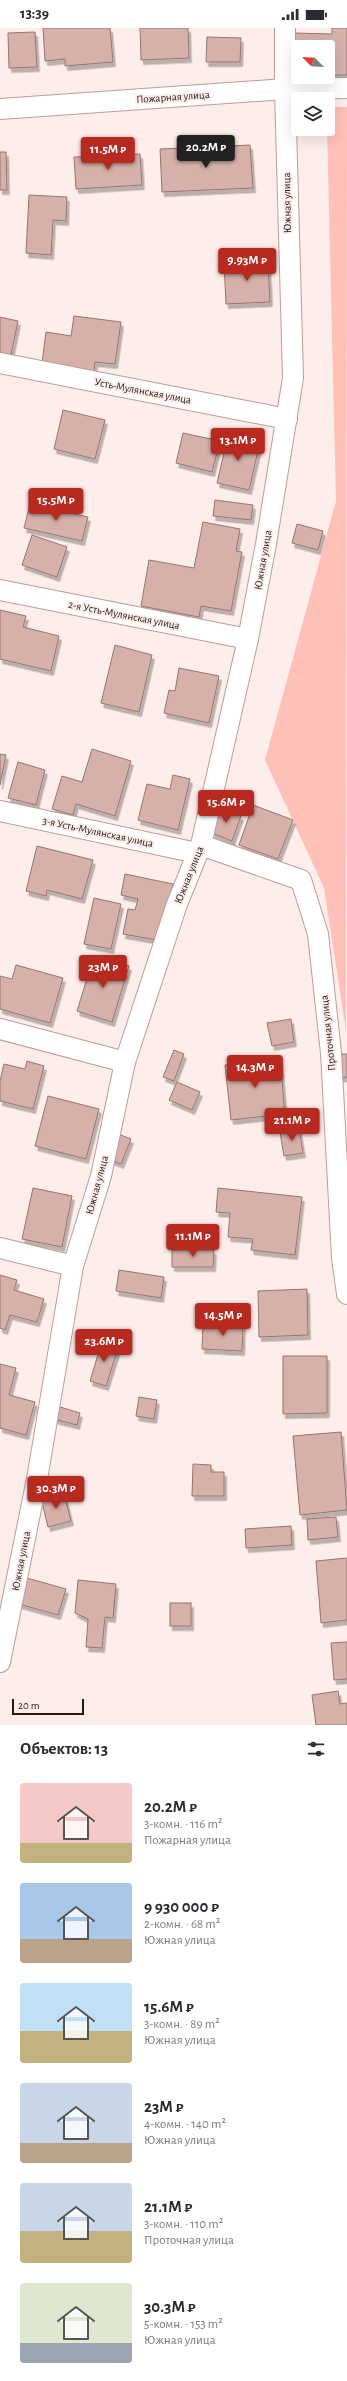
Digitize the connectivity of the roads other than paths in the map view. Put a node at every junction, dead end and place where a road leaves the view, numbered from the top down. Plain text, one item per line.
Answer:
1 (285, 28) edge
2 (347, 88) edge
3 (285, 89) junction
4 (0, 109) edge
5 (0, 363) edge
6 (287, 419) junction
7 (0, 590) edge
8 (248, 639) junction
9 (0, 812) edge
10 (199, 849) junction
11 (0, 1029) edge
12 (125, 1062) junction
13 (0, 1248) edge
14 (73, 1266) junction
15 (347, 1294) edge
16 (0, 1662) edge

1 - 3 street, Южная улица
2 - 3 street, Пожарная улица
3 - 4 street, Пожарная улица
3 - 6 street, Южная улица
5 - 6 street, Усть-Мулянская улица
6 - 8 street, Южная улица
7 - 8 street, 2-я Усть-Мулянская улица
8 - 10 street, Южная улица
9 - 10 street, 3-я Усть-Мулянская улица
10 - 12 street, Южная улица
10 - 15 street, Проточная улица
11 - 12 street
12 - 14 street, Южная улица
13 - 14 street
14 - 16 street, Южная улица

